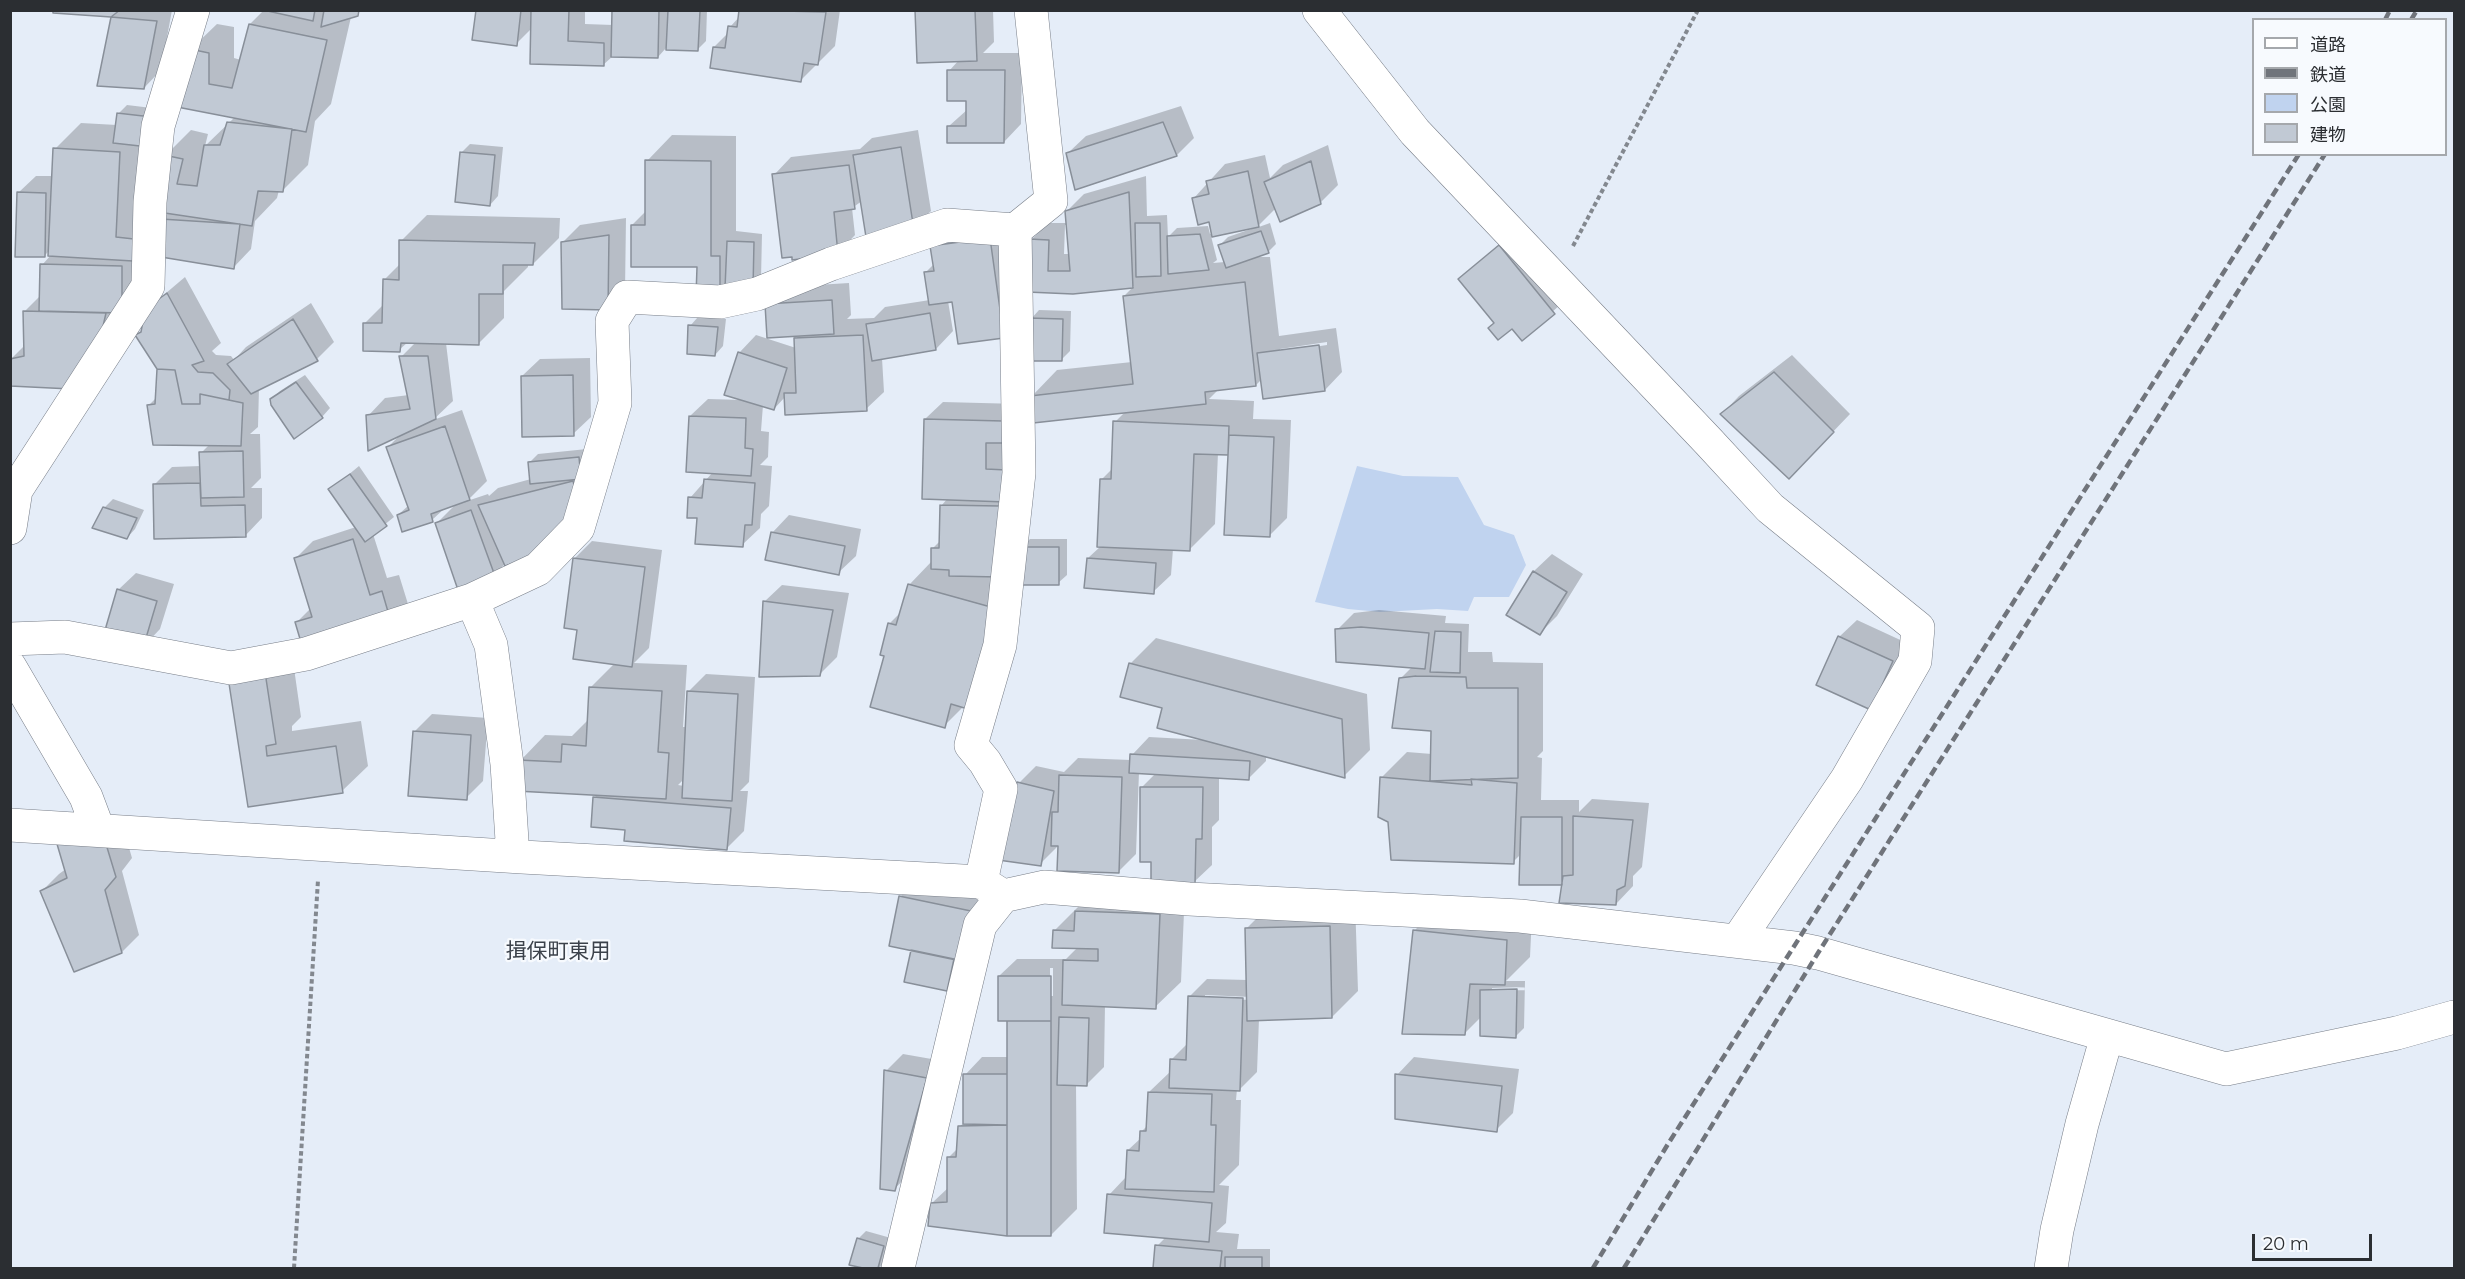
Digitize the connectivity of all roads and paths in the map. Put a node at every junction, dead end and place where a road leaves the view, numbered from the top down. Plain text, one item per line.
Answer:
1 (193, 10) edge
2 (1031, 10) edge
3 (1319, 10) edge
4 (1698, 10) edge
5 (1016, 230) junction
6 (1555, 280) junction
7 (10, 528) edge
8 (472, 600) junction
9 (10, 639) edge
10 (10, 667) edge
11 (10, 825) edge
12 (98, 829) junction
13 (321, 844) junction
14 (513, 856) junction
15 (992, 889) junction
16 (1738, 940) junction
17 (2454, 1017) edge
18 (2108, 1035) junction
19 (294, 1269) edge
20 (898, 1269) edge
21 (2051, 1269) edge

1 - 7 street
2 - 5 street
3 - 6 street
4 - 6 path
5 - 8 street
5 - 15 street
6 - 16 street
8 - 9 street
8 - 14 street
10 - 12 street
11 - 12 street
12 - 13 street
13 - 14 street
13 - 19 path
14 - 15 street
15 - 16 street
15 - 20 street
16 - 18 street
17 - 18 street
18 - 21 street

